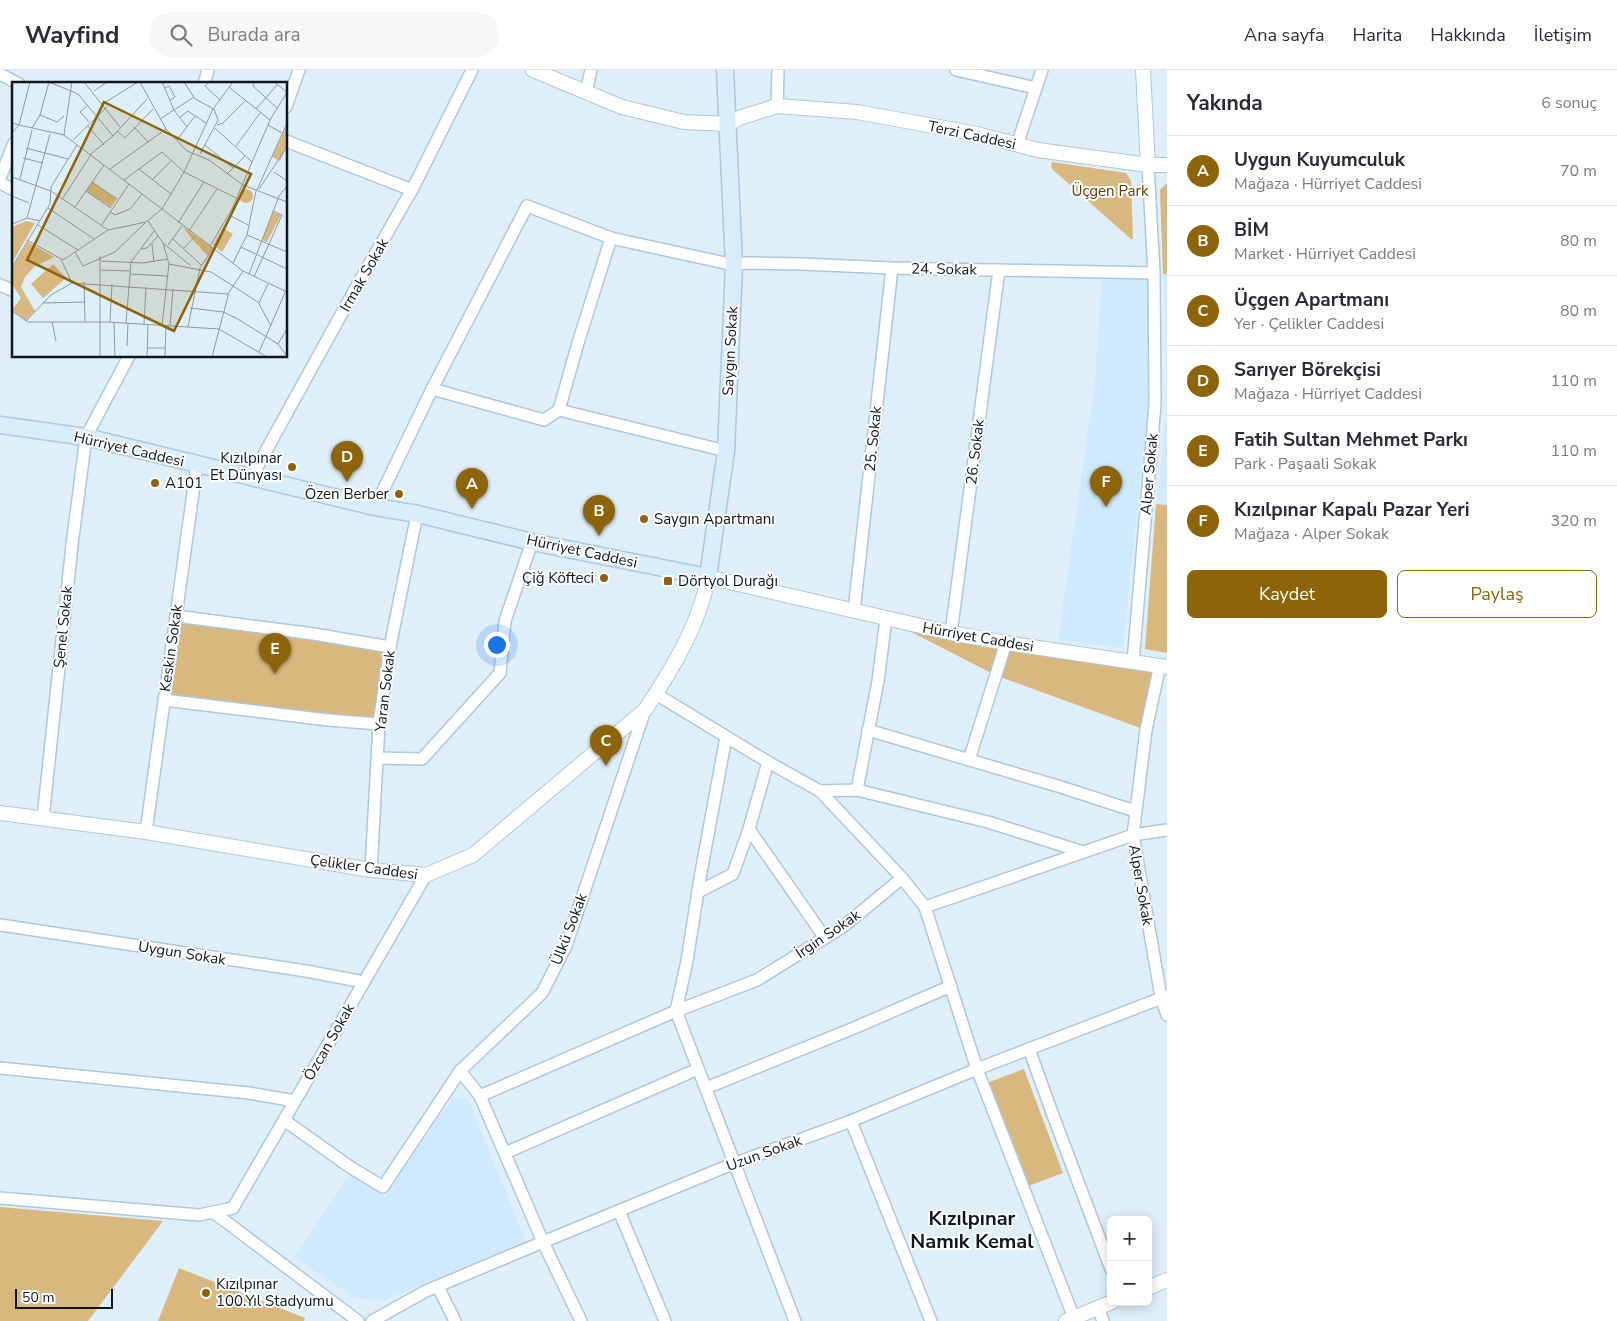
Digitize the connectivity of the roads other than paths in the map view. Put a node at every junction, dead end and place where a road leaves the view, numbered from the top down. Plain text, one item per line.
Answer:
1 (299, 70) edge
2 (472, 70) edge
3 (533, 70) edge
4 (591, 70) edge
5 (725, 70) edge
6 (778, 70) edge
7 (956, 70) edge
8 (1042, 70) edge
9 (1143, 70) edge
10 (1036, 88) junction
11 (586, 92) junction
12 (288, 101) edge
13 (777, 106) junction
14 (728, 124) junction
15 (288, 142) edge
16 (1017, 145) junction
17 (12, 148) edge
18 (1148, 165) junction
19 (1167, 165) edge
20 (0, 178) edge
21 (0, 183) edge
22 (12, 189) edge
23 (412, 190) junction
24 (611, 238) junction
25 (734, 265) junction
26 (892, 268) junction
27 (998, 270) junction
28 (1154, 273) junction
29 (0, 286) edge
30 (12, 290) edge
31 (128, 358) edge
32 (432, 389) junction
33 (1155, 404) junction
34 (1167, 405) edge
35 (559, 410) junction
36 (0, 425) edge
37 (86, 437) junction
38 (726, 451) junction
39 (198, 464) junction
40 (251, 478) junction
41 (375, 507) junction
42 (418, 514) junction
43 (532, 542) junction
44 (708, 577) junction
45 (854, 611) junction
46 (176, 616) junction
47 (886, 619) junction
48 (952, 633) junction
49 (1006, 643) junction
50 (390, 646) junction
51 (1133, 662) junction
52 (1163, 666) edge
53 (656, 694) junction
54 (164, 700) junction
55 (645, 710) junction
56 (379, 724) junction
57 (868, 730) junction
58 (726, 737) junction
59 (378, 758) junction
60 (969, 760) junction
61 (768, 762) junction
62 (857, 790) junction
63 (820, 791) junction
64 (1135, 812) junction
65 (0, 813) edge
66 (43, 818) junction
67 (749, 829) junction
68 (1167, 830) edge
69 (146, 832) junction
70 (1133, 835) junction
71 (1083, 852) junction
72 (371, 870) junction
73 (426, 875) junction
74 (902, 878) junction
75 (698, 892) junction
76 (926, 907) junction
77 (0, 925) edge
78 (825, 938) junction
79 (364, 982) junction
80 (950, 986) junction
81 (1164, 996) edge
82 (676, 1011) junction
83 (1167, 1015) edge
84 (1030, 1049) junction
85 (0, 1068) edge
86 (698, 1069) junction
87 (977, 1069) junction
88 (460, 1071) junction
89 (706, 1088) junction
90 (480, 1096) junction
91 (295, 1101) junction
92 (284, 1120) junction
93 (851, 1121) junction
94 (505, 1153) junction
95 (734, 1164) junction
96 (0, 1198) edge
97 (213, 1212) junction
98 (619, 1212) junction
99 (543, 1242) junction
100 (1108, 1261) edge
101 (1167, 1280) edge
102 (1152, 1286) edge
103 (438, 1287) junction
104 (1101, 1315) edge
105 (1070, 1319) edge
106 (358, 1321) edge
107 (372, 1321) edge
108 (455, 1321) edge
109 (581, 1321) edge
110 (665, 1321) edge
111 (795, 1321) edge
112 (931, 1321) edge

1 - 12 street
2 - 23 street, Irmak Sokak
3 - 11 street
4 - 11 street
5 - 14 main road, Saygın Sokak
6 - 13 street
7 - 10 street
8 - 10 street
9 - 18 street
10 - 16 street
11 - 14 street
13 - 14 street
13 - 16 street, Terzi Caddesi
14 - 25 main road, Saygın Sokak
15 - 23 street
16 - 18 street, Terzi Caddesi
17 - 20 street
18 - 19 street, Terzi Caddesi
18 - 28 street, Alper Sokak
21 - 22 street
23 - 40 street, Irmak Sokak
24 - 25 street, 24. Sokak
24 - 32 street, 24. Sokak
24 - 35 street
25 - 26 street, 24. Sokak
25 - 38 main road, Saygın Sokak
26 - 27 street, 24. Sokak
26 - 45 street, 25. Sokak
27 - 28 street, 24. Sokak
27 - 48 street, 26. Sokak
28 - 33 street, Alper Sokak
29 - 30 street
31 - 37 street
32 - 35 street
32 - 41 street
33 - 34 street
33 - 51 street, Alper Sokak
35 - 38 street
36 - 37 main road, Hürriyet Caddesi
37 - 39 main road, Hürriyet Caddesi
37 - 66 street, Şenel Sokak
38 - 44 main road, Saygın Sokak
39 - 40 main road, Hürriyet Caddesi
39 - 46 street, Keskin Sokak
40 - 41 main road, Hürriyet Caddesi
41 - 42 main road, Hürriyet Caddesi
42 - 43 main road, Hürriyet Caddesi
42 - 50 street, Yaran Sokak
43 - 44 main road, Hürriyet Caddesi
43 - 59 street
44 - 45 street, Hürriyet Caddesi
44 - 53 street, Çelikler Caddesi
45 - 47 street, Hürriyet Caddesi
46 - 50 street
46 - 54 street, Keskin Sokak
47 - 48 street, Hürriyet Caddesi
47 - 57 street
48 - 49 street, Hürriyet Caddesi
49 - 51 street, Hürriyet Caddesi
49 - 60 street
50 - 56 street, Yaran Sokak
51 - 52 street, Hürriyet Caddesi
52 - 64 street, Alper Sokak
53 - 55 street, Çelikler Caddesi
53 - 58 street
54 - 56 street
54 - 69 street, Keskin Sokak
55 - 73 street, Çelikler Caddesi
55 - 88 street, Ülkü Sokak
56 - 59 street, Yaran Sokak
57 - 60 street
57 - 62 street
58 - 61 street
58 - 75 street
59 - 72 street, Yaran Sokak
60 - 64 street
61 - 63 street
61 - 67 street
62 - 63 street
62 - 71 street
63 - 74 street
64 - 70 street, Alper Sokak
65 - 66 street, Çelikler Caddesi
66 - 69 street, Çelikler Caddesi
67 - 75 street
67 - 78 street
68 - 70 street
69 - 72 street, Çelikler Caddesi
70 - 71 street
70 - 81 street, Alper Sokak
71 - 76 street
72 - 73 street, Çelikler Caddesi
73 - 79 street, Özcan Sokak
74 - 76 street
74 - 78 street, İrgin Sokak
75 - 82 street
76 - 80 street
77 - 79 street, Uygun Sokak
78 - 82 street, İrgin Sokak
79 - 91 street, Özcan Sokak
80 - 87 street
80 - 89 street
81 - 83 street, Alper Sokak
81 - 84 street, Uzun Sokak
82 - 86 street
82 - 90 street, İrgin Sokak
84 - 87 street, Uzun Sokak
84 - 100 street
85 - 91 street
86 - 89 street
86 - 94 street
87 - 93 street, Uzun Sokak
87 - 105 street
88 - 90 street
88 - 92 street, Ülkü Sokak
89 - 95 street
90 - 94 street
91 - 92 street, Özcan Sokak
92 - 97 street, Özcan Sokak
93 - 95 street, Uzun Sokak
93 - 112 street
94 - 99 street
95 - 98 street, Uzun Sokak
95 - 111 street
96 - 97 street
97 - 106 street
98 - 99 street, Uzun Sokak
98 - 110 street
99 - 103 street, Uzun Sokak
99 - 109 street
101 - 102 street
103 - 107 street, Uzun Sokak
103 - 108 street
104 - 105 street

